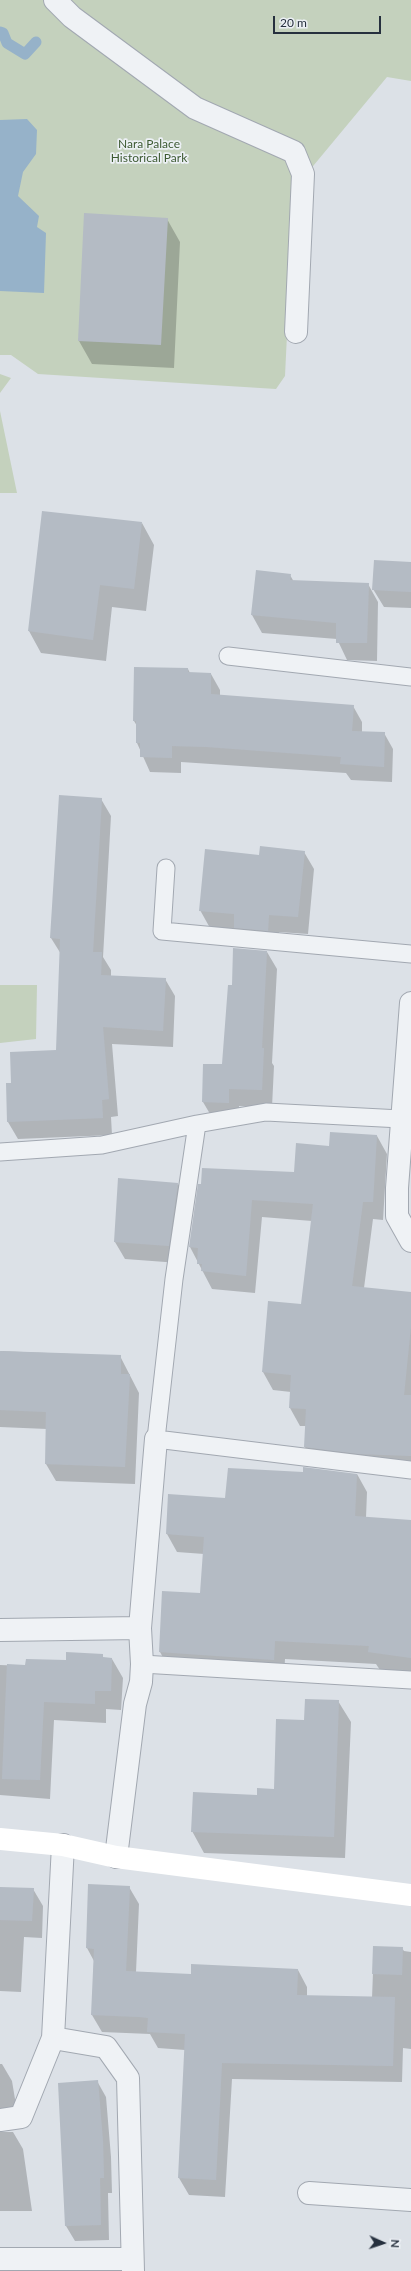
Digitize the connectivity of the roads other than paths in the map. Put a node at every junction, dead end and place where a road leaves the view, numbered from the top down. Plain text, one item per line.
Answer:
1 (55, 0) edge
2 (296, 332) dead end
3 (228, 656) dead end
4 (411, 677) edge
5 (166, 868) dead end
6 (411, 954) edge
7 (411, 1003) edge
8 (401, 1119) junction
9 (197, 1124) junction
10 (0, 1152) edge
11 (411, 1241) edge
12 (156, 1440) junction
13 (411, 1470) edge
14 (140, 1628) junction
15 (0, 1630) edge
16 (142, 1664) junction
17 (411, 1680) edge
18 (0, 1839) edge
19 (63, 1845) junction
20 (116, 1857) junction
21 (411, 1895) edge
22 (53, 2038) junction
23 (0, 2120) edge
24 (309, 2193) dead end
25 (411, 2200) edge
26 (0, 2259) edge
27 (132, 2265) edge

1 - 2 street
3 - 4 lane
5 - 6 lane
7 - 8 street
8 - 9 lane
8 - 11 street
9 - 10 lane
9 - 12 lane
12 - 13 lane
12 - 14 street
14 - 15 street
14 - 16 street
16 - 17 lane
16 - 20 street
18 - 19 street
19 - 20 street
19 - 22 street
20 - 21 street
22 - 23 street
22 - 27 street
24 - 25 street
26 - 27 street

